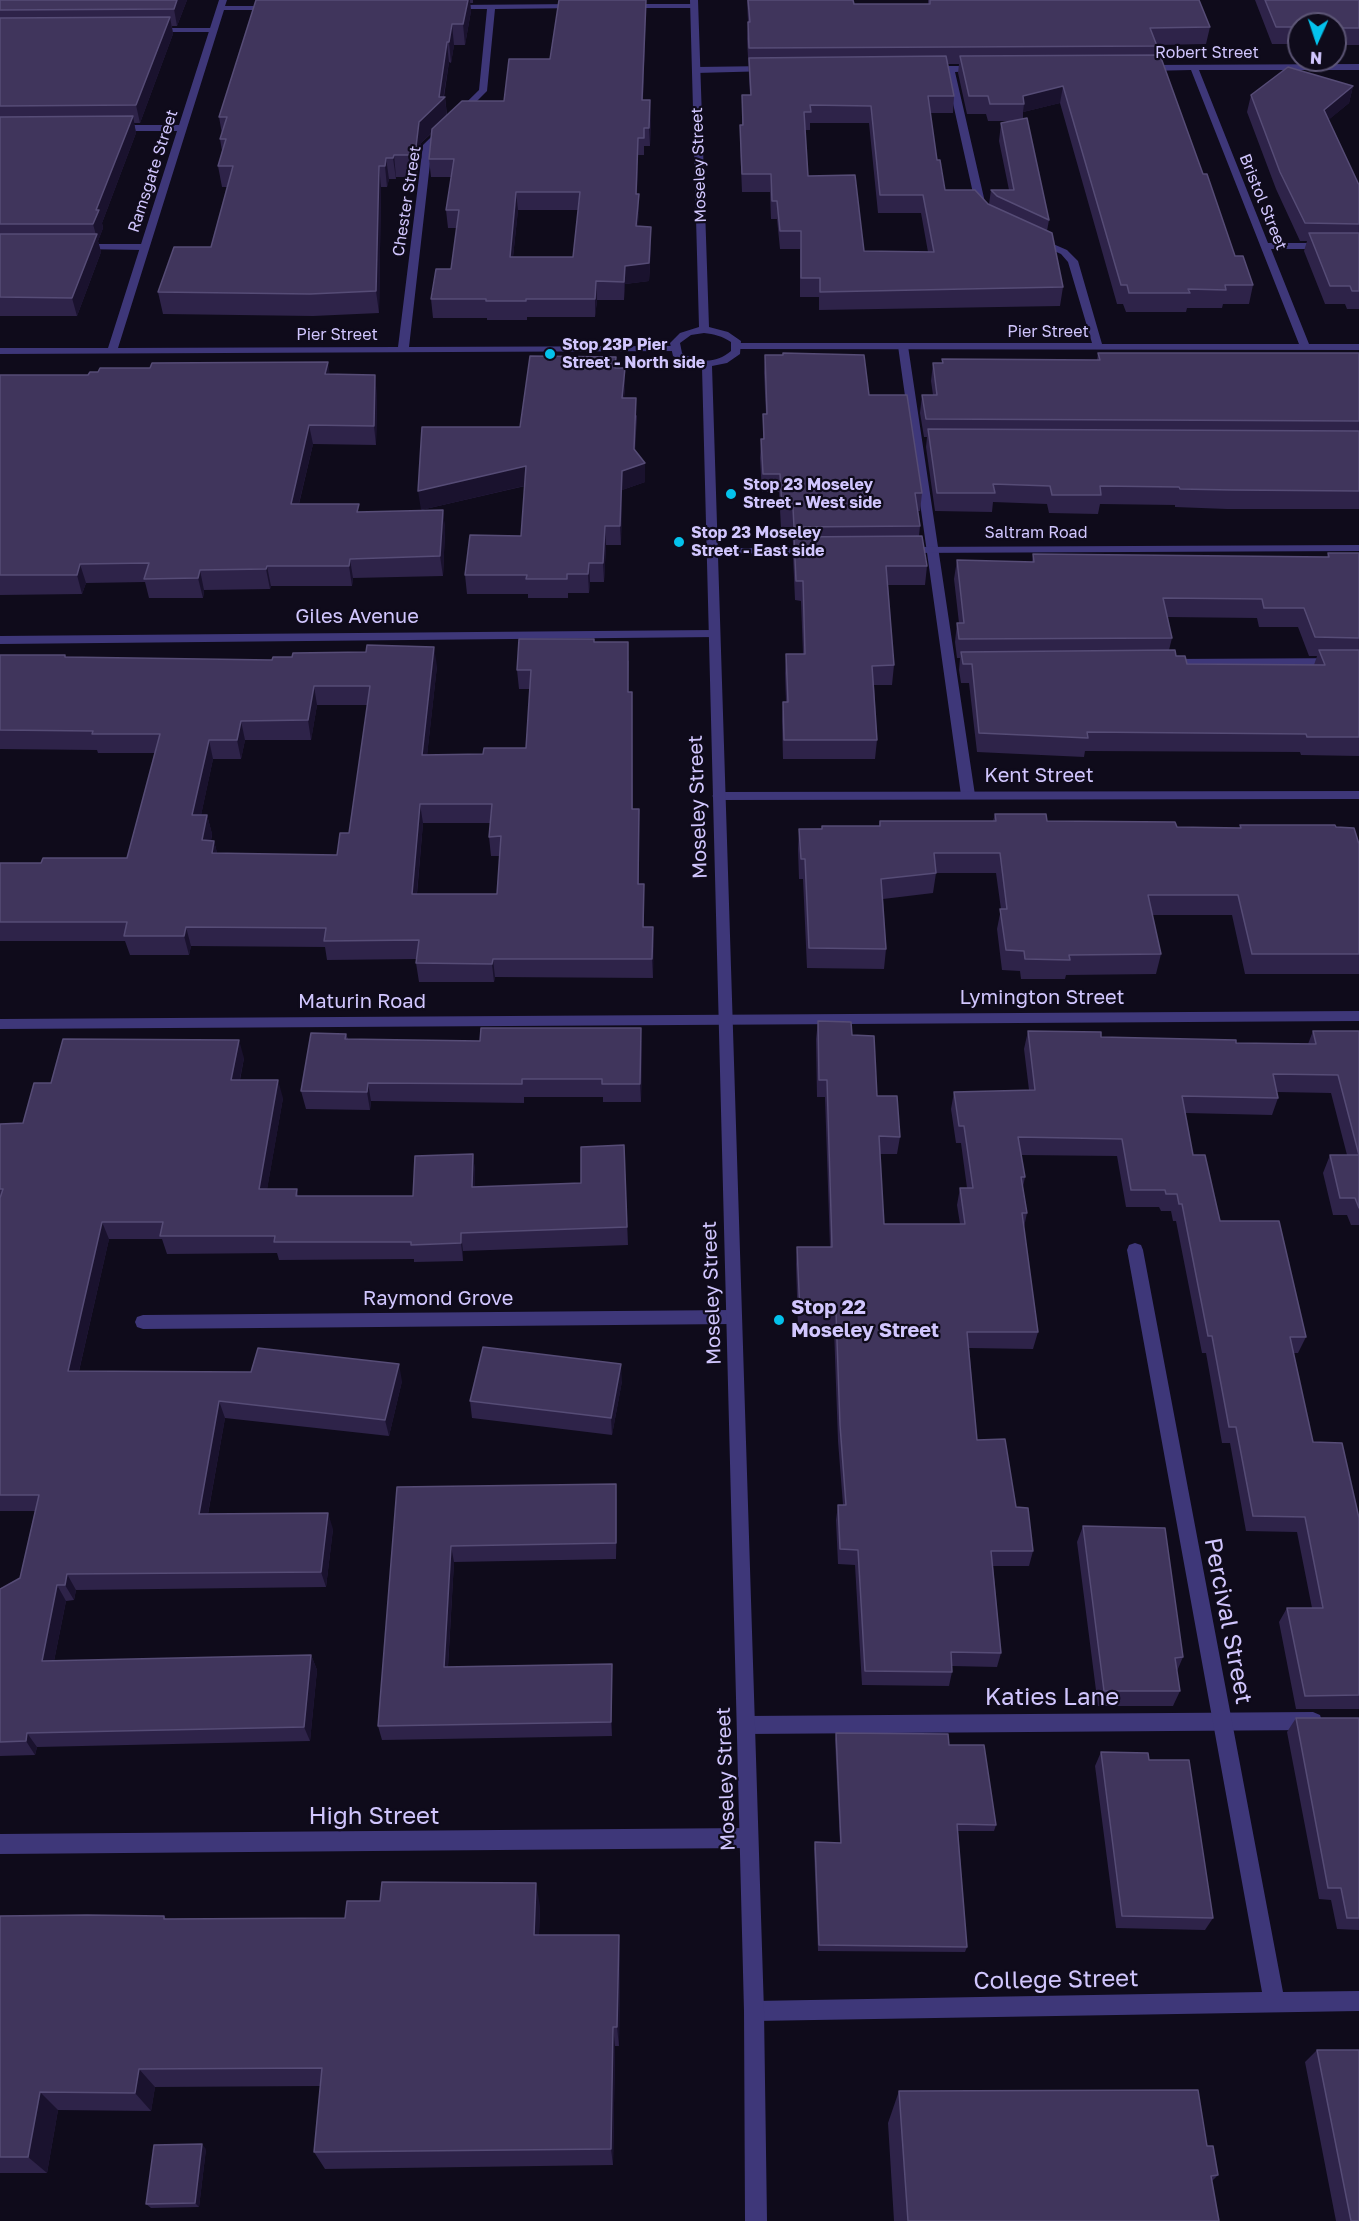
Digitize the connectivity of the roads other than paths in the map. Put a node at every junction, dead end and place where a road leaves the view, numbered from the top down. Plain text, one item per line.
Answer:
1 (694, 3) edge
2 (222, 4) edge
3 (586, 6) edge
4 (610, 6) edge
5 (444, 7) edge
6 (491, 7) junction
7 (279, 8) edge
8 (142, 30) edge
9 (213, 30) junction
10 (1359, 67) edge
11 (1136, 68) edge
12 (1194, 68) junction
13 (777, 69) edge
14 (915, 69) edge
15 (950, 69) junction
16 (984, 69) edge
17 (696, 70) junction
18 (102, 128) edge
19 (182, 128) junction
20 (990, 218) edge
21 (1026, 235) edge
22 (1264, 246) junction
23 (1359, 246) edge
24 (67, 247) edge
25 (144, 247) junction
26 (704, 330) junction
27 (738, 346) junction
28 (903, 346) junction
29 (1098, 347) junction
30 (1305, 347) junction
31 (1359, 347) edge
32 (675, 349) junction
33 (403, 350) junction
34 (0, 351) edge
35 (112, 351) junction
36 (707, 363) junction
37 (1359, 548) edge
38 (829, 550) edge
39 (899, 550) edge
40 (934, 550) junction
41 (712, 551) junction
42 (714, 634) junction
43 (0, 640) edge
44 (1359, 662) edge
45 (1160, 663) edge
46 (969, 795) junction
47 (1359, 795) edge
48 (719, 796) junction
49 (1359, 1016) edge
50 (725, 1019) junction
51 (0, 1024) edge
52 (1135, 1250) dead end
53 (734, 1317) junction
54 (143, 1322) dead end
55 (1223, 1721) junction
56 (1336, 1721) edge
57 (746, 1725) junction
58 (748, 1838) junction
59 (0, 1844) edge
60 (1274, 2001) junction
61 (1359, 2001) edge
62 (754, 2011) junction
63 (756, 2221) edge

1 - 4 street
1 - 17 street, Moseley Street
2 - 7 street
2 - 9 street, Ramsgate Street
3 - 6 street
5 - 6 street
6 - 33 street, Chester Street
8 - 9 street
9 - 19 street, Ramsgate Street
10 - 12 street, Robert Street
11 - 12 street, Robert Street
12 - 22 street, Bristol Street
13 - 17 street
14 - 15 street
15 - 16 street
15 - 20 street
17 - 26 street, Moseley Street
18 - 19 street
19 - 25 street, Ramsgate Street
21 - 29 street
22 - 23 street
22 - 30 street, Bristol Street
24 - 25 street
25 - 35 street, Ramsgate Street
26 - 27 street
26 - 32 street
27 - 28 street, Pier Street
27 - 36 street
28 - 29 street, Pier Street
28 - 40 street
29 - 30 street, Pier Street
30 - 31 street, Pier Street
32 - 33 street, Pier Street
32 - 36 street
33 - 35 street, Pier Street
34 - 35 street, Pier Street
36 - 41 street, Moseley Street
37 - 40 street, Saltram Road
38 - 41 street
39 - 40 street, Saltram Road
40 - 46 street
41 - 42 street, Moseley Street
42 - 43 street, Giles Avenue
42 - 48 street, Moseley Street
44 - 45 street
46 - 47 street, Kent Street
46 - 48 street, Kent Street
48 - 50 street, Moseley Street
49 - 50 street, Lymington Street
50 - 51 street, Maturin Road
50 - 53 street, Moseley Street
52 - 55 street, Percival Street
53 - 54 street, Raymond Grove
53 - 57 street, Moseley Street
55 - 56 street, Katies Lane
55 - 57 street, Katies Lane
55 - 60 street, Percival Street
57 - 58 street, Moseley Street
58 - 59 street, High Street
58 - 62 street, Moseley Street
60 - 61 street, College Street
60 - 62 street, College Street
62 - 63 street, Moseley Street

